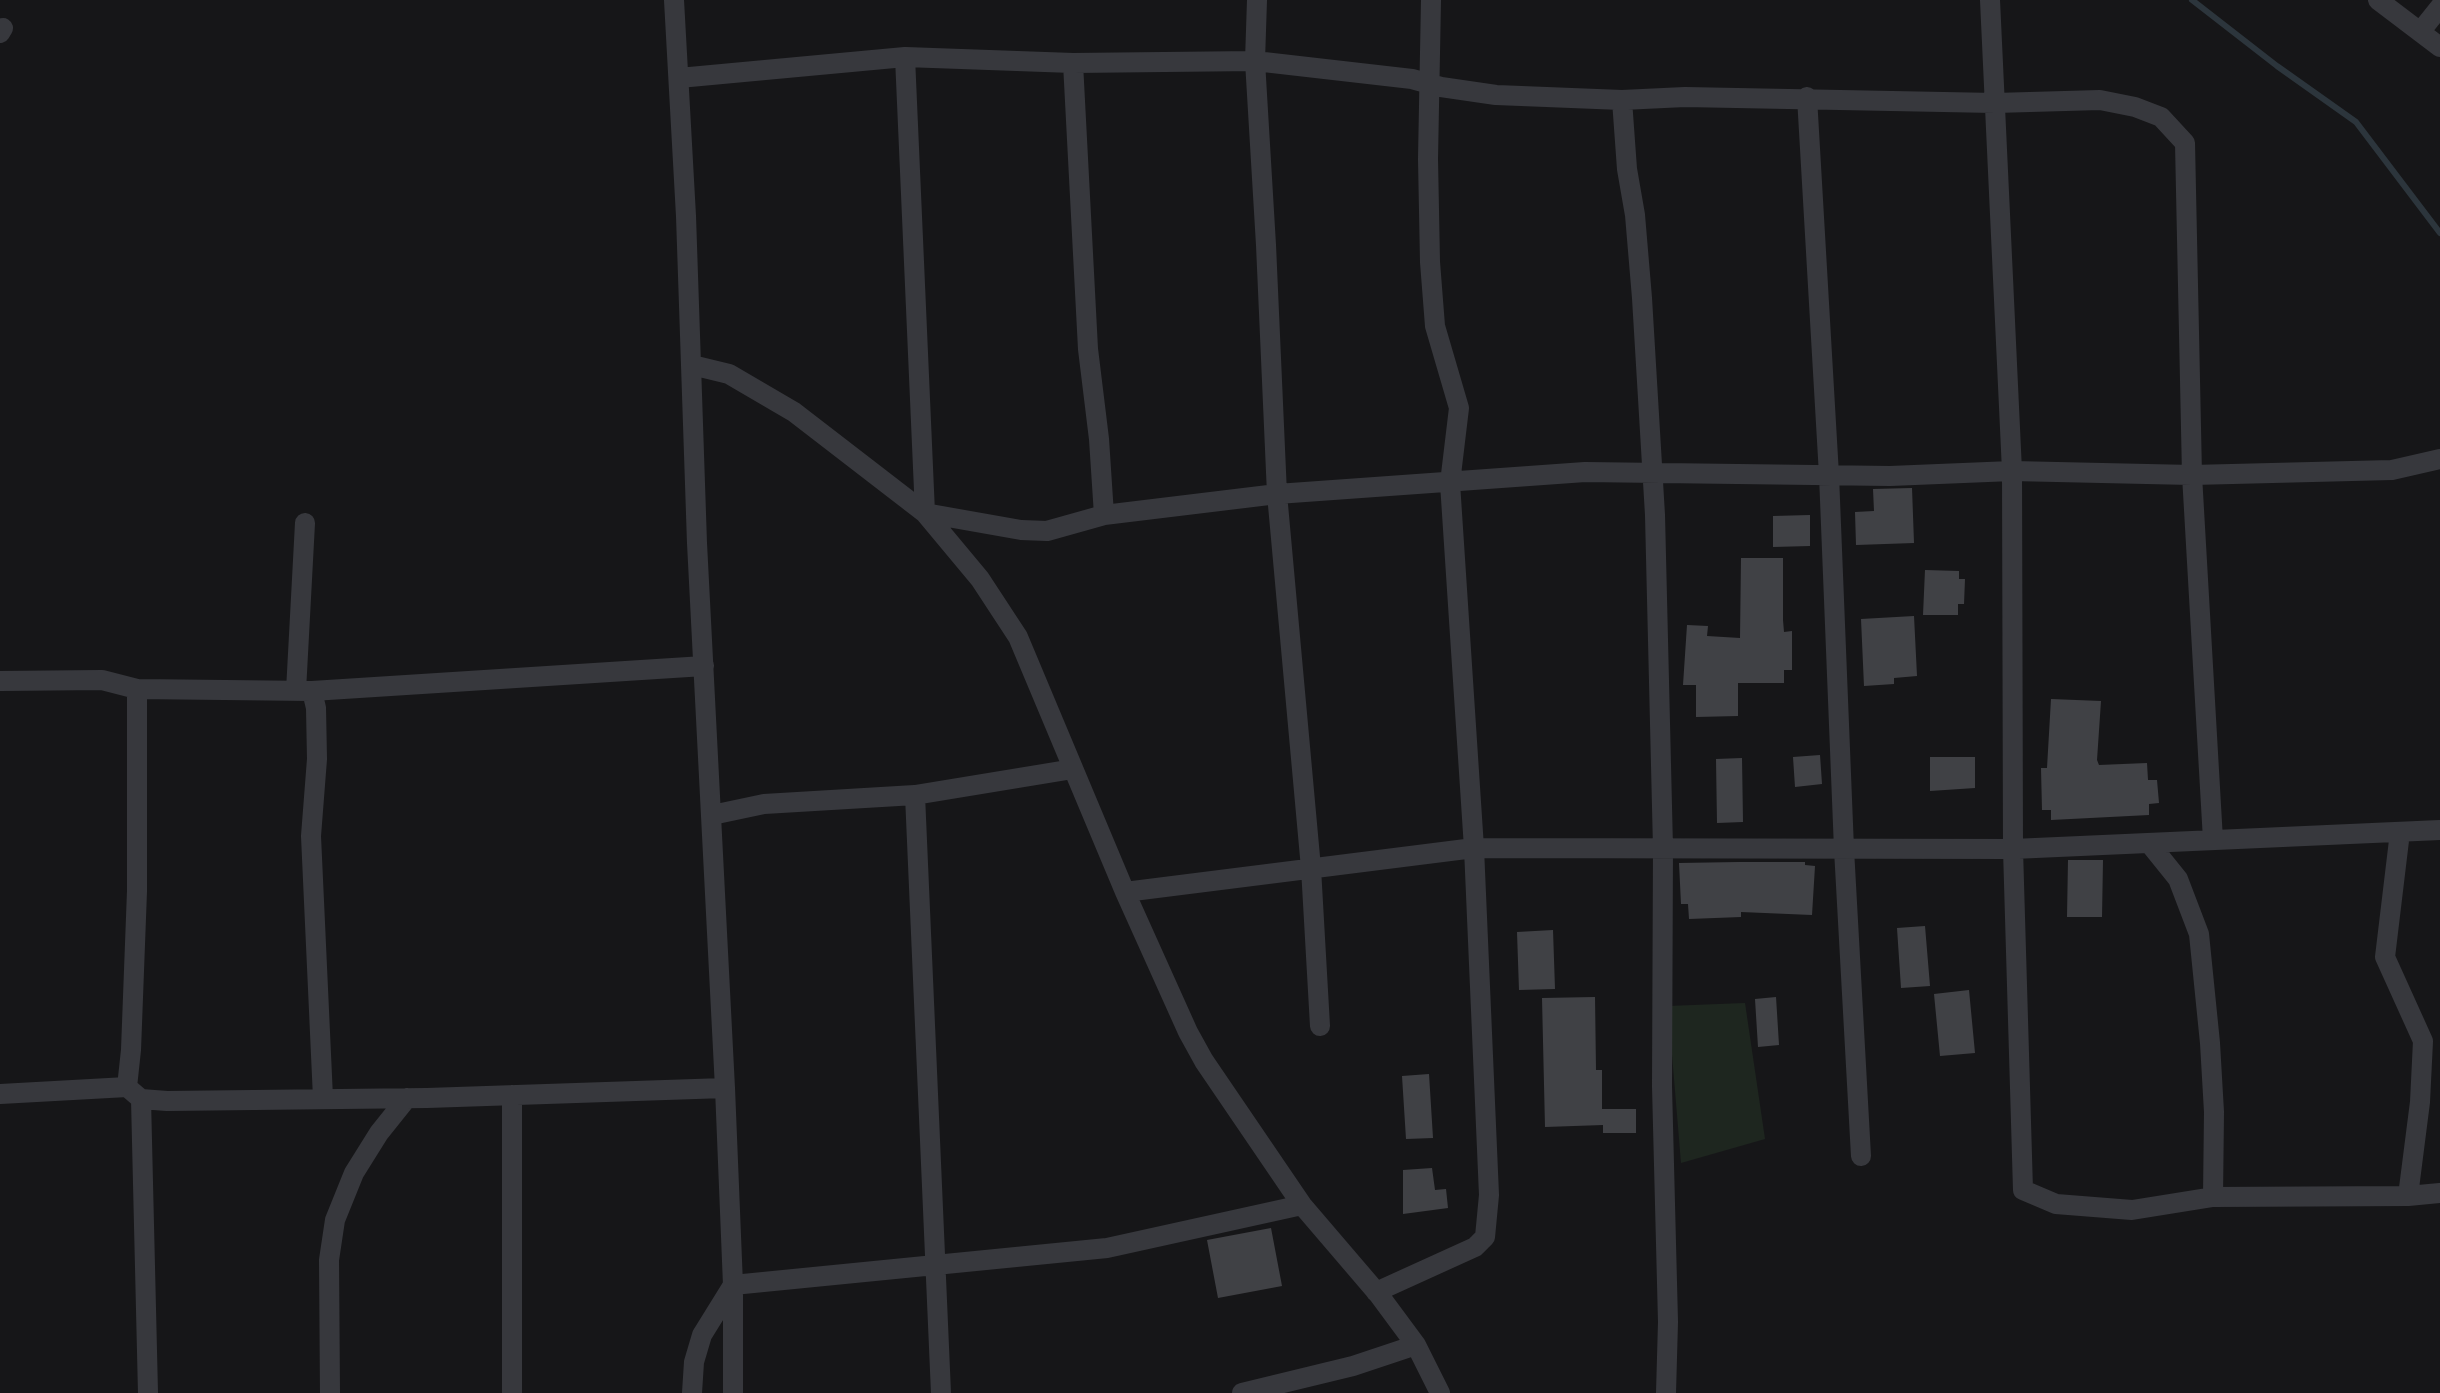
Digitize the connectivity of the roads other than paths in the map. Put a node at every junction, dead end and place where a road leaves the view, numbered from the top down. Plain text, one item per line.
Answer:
1 (674, 0) edge
2 (1257, 0) edge
3 (1431, 0) edge
4 (1990, 0) edge
5 (2378, 0) edge
6 (2440, 7) edge
7 (2420, 32) junction
8 (2440, 47) edge
9 (905, 57) junction
10 (1255, 61) junction
11 (1073, 63) junction
12 (679, 78) junction
13 (1431, 84) junction
14 (1807, 97) junction
15 (1622, 100) junction
16 (1995, 103) junction
17 (692, 365) junction
18 (2440, 459) edge
19 (1651, 471) junction
20 (2012, 471) junction
21 (1829, 475) junction
22 (2192, 475) junction
23 (1450, 483) junction
24 (1277, 494) junction
25 (925, 513) junction
26 (1104, 515) junction
27 (305, 523) dead end
28 (704, 666) junction
29 (0, 681) edge
30 (137, 689) junction
31 (304, 691) junction
32 (1073, 769) junction
33 (915, 795) junction
34 (712, 815) junction
35 (2440, 830) edge
36 (2400, 832) junction
37 (2213, 840) junction
38 (2149, 843) junction
39 (1474, 848) junction
40 (1663, 848) junction
41 (1844, 849) junction
42 (2013, 849) junction
43 (1311, 868) junction
44 (1125, 892) junction
45 (1320, 1026) dead end
46 (725, 1088) junction
47 (134, 1093) junction
48 (0, 1094) edge
49 (512, 1095) junction
50 (323, 1098) junction
51 (407, 1098) junction
52 (1861, 1156) dead end
53 (2440, 1193) edge
54 (2408, 1196) junction
55 (2213, 1197) junction
56 (1302, 1205) junction
57 (935, 1265) junction
58 (733, 1285) junction
59 (1376, 1292) junction
60 (1416, 1345) junction
61 (148, 1393) edge
62 (330, 1393) edge
63 (512, 1393) edge
64 (692, 1393) edge
65 (733, 1393) edge
66 (941, 1393) edge
67 (1242, 1393) edge
68 (1440, 1393) edge
69 (1666, 1393) edge

1 - 12 street
2 - 10 street
3 - 13 street
4 - 16 street
5 - 7 street
6 - 7 street
7 - 8 street
9 - 11 street
9 - 12 street
9 - 25 street
10 - 11 street
10 - 13 street
10 - 24 street
11 - 26 street
12 - 17 street
13 - 15 street
13 - 23 street
14 - 15 street
14 - 16 street
14 - 21 street
15 - 19 street
16 - 20 street
16 - 22 street
17 - 25 street
17 - 28 street
18 - 22 street
19 - 21 street
19 - 23 street
19 - 40 street
20 - 21 street
20 - 22 street
20 - 42 street
21 - 41 street
22 - 37 street
23 - 24 street
23 - 39 street
24 - 26 street
24 - 43 street
25 - 26 street
25 - 32 street
27 - 31 street
28 - 31 street
28 - 34 street
29 - 30 street
30 - 31 street
30 - 47 street
31 - 50 street
32 - 33 street
32 - 44 street
33 - 34 street
33 - 57 street
34 - 46 street
35 - 36 street
36 - 37 street
36 - 54 street
37 - 38 street
38 - 42 street
38 - 55 street
39 - 40 street
39 - 43 street
39 - 59 street
40 - 41 street
40 - 69 street
41 - 42 street
41 - 52 street
42 - 55 street
43 - 44 street
43 - 45 street
44 - 56 street
46 - 49 street
46 - 58 street
47 - 48 street
47 - 50 street
47 - 61 street
49 - 51 street
49 - 63 street
50 - 51 street
51 - 62 street
53 - 54 street
54 - 55 street
56 - 57 street
56 - 59 street
57 - 58 street
57 - 66 street
58 - 64 street
58 - 65 street
59 - 60 street
60 - 67 street
60 - 68 street

